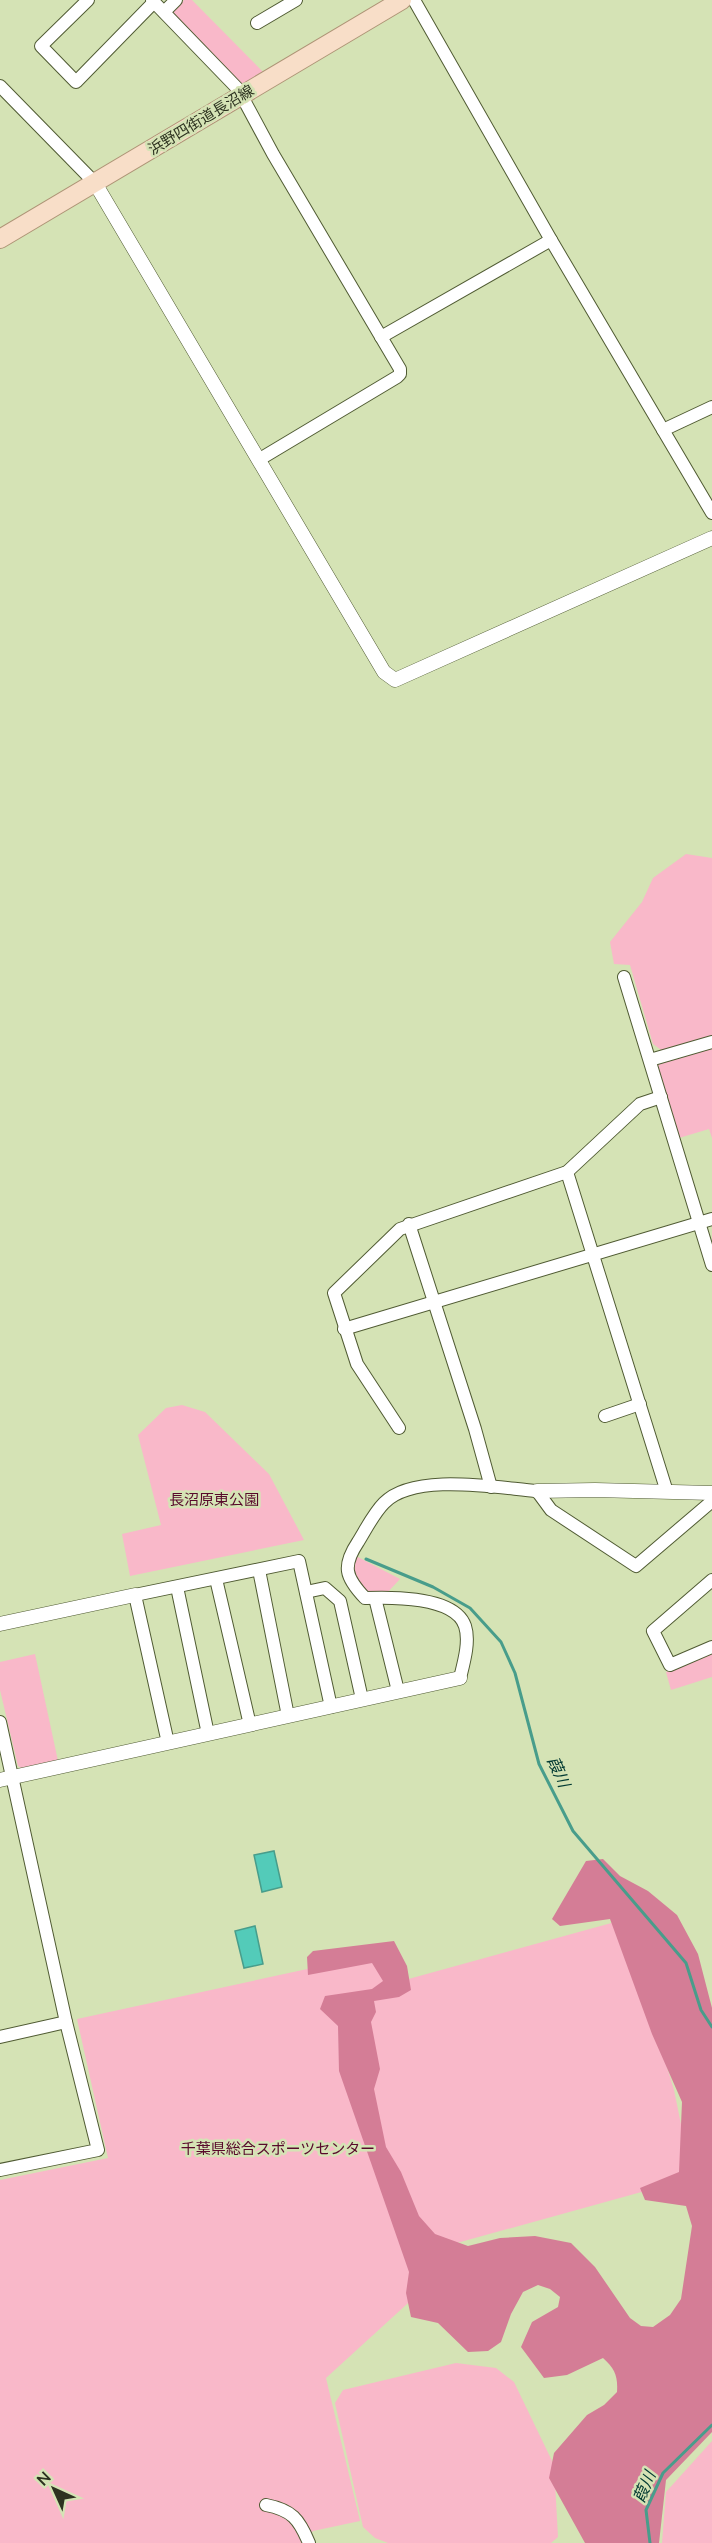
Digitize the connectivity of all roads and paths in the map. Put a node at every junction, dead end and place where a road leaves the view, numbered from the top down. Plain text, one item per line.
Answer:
1 (88, 0) edge
2 (176, 0) edge
3 (296, 0) edge
4 (402, 0) edge
5 (414, 0) edge
6 (153, 1) edge
7 (164, 12) junction
8 (257, 22) dead end
9 (0, 86) edge
10 (242, 96) junction
11 (95, 183) junction
12 (0, 239) edge
13 (550, 240) junction
14 (381, 337) junction
15 (712, 407) edge
16 (663, 430) junction
17 (260, 459) junction
18 (712, 513) edge
19 (712, 538) edge
20 (624, 977) dead end
21 (712, 1042) edge
22 (650, 1060) junction
23 (661, 1097) junction
24 (567, 1172) junction
25 (712, 1219) edge
26 (699, 1223) junction
27 (409, 1224) junction
28 (594, 1254) junction
29 (712, 1264) edge
30 (434, 1303) junction
31 (344, 1329) junction
32 (640, 1404) junction
33 (605, 1416) dead end
34 (399, 1428) dead end
35 (491, 1487) junction
36 (537, 1491) junction
37 (667, 1492) junction
38 (712, 1493) edge
39 (712, 1498) edge
40 (259, 1570) junction
41 (216, 1579) junction
42 (712, 1580) edge
43 (177, 1587) junction
44 (306, 1592) junction
45 (135, 1596) junction
46 (375, 1598) junction
47 (0, 1624) edge
48 (712, 1647) edge
49 (460, 1678) joint
50 (399, 1691) junction
51 (362, 1699) junction
52 (331, 1707) junction
53 (288, 1716) junction
54 (0, 1722) edge
55 (250, 1725) junction
56 (208, 1734) junction
57 (168, 1743) junction
58 (6, 1779) edge
59 (66, 2022) junction
60 (0, 2037) edge
61 (0, 2170) edge
62 (266, 2505) dead end
63 (309, 2543) edge

1 - 6 street
2 - 7 street
3 - 8 street
4 - 10 main road, 浜野四街道長沼線
5 - 13 street
6 - 7 street
7 - 10 street
9 - 11 street
10 - 11 main road, 浜野四街道長沼線
10 - 14 street
11 - 12 main road, 浜野四街道長沼線
11 - 17 street
13 - 14 street
13 - 16 street
14 - 17 street
15 - 16 street
16 - 18 street
17 - 19 street
20 - 22 street
21 - 22 street
22 - 23 street
23 - 24 street
23 - 26 street
24 - 27 street
24 - 28 street
25 - 26 street
26 - 28 street
26 - 29 street
27 - 30 street
27 - 31 street
28 - 30 street
28 - 32 street
30 - 31 street
30 - 35 street
31 - 34 street
32 - 33 street
32 - 37 street
35 - 36 street
35 - 46 street
36 - 37 street
36 - 39 street
37 - 38 street
40 - 41 street
40 - 44 street
40 - 53 street
41 - 43 street
41 - 55 street
42 - 48 street
43 - 45 street
43 - 56 street
44 - 51 street
44 - 52 street
45 - 47 street
45 - 57 street
46 - 49 street
46 - 50 street
49 - 50 street
50 - 51 street
51 - 52 street
52 - 53 street
53 - 55 street
54 - 58 street
55 - 56 street
56 - 57 street
57 - 58 street
58 - 59 street
59 - 60 street
59 - 61 street
62 - 63 street

